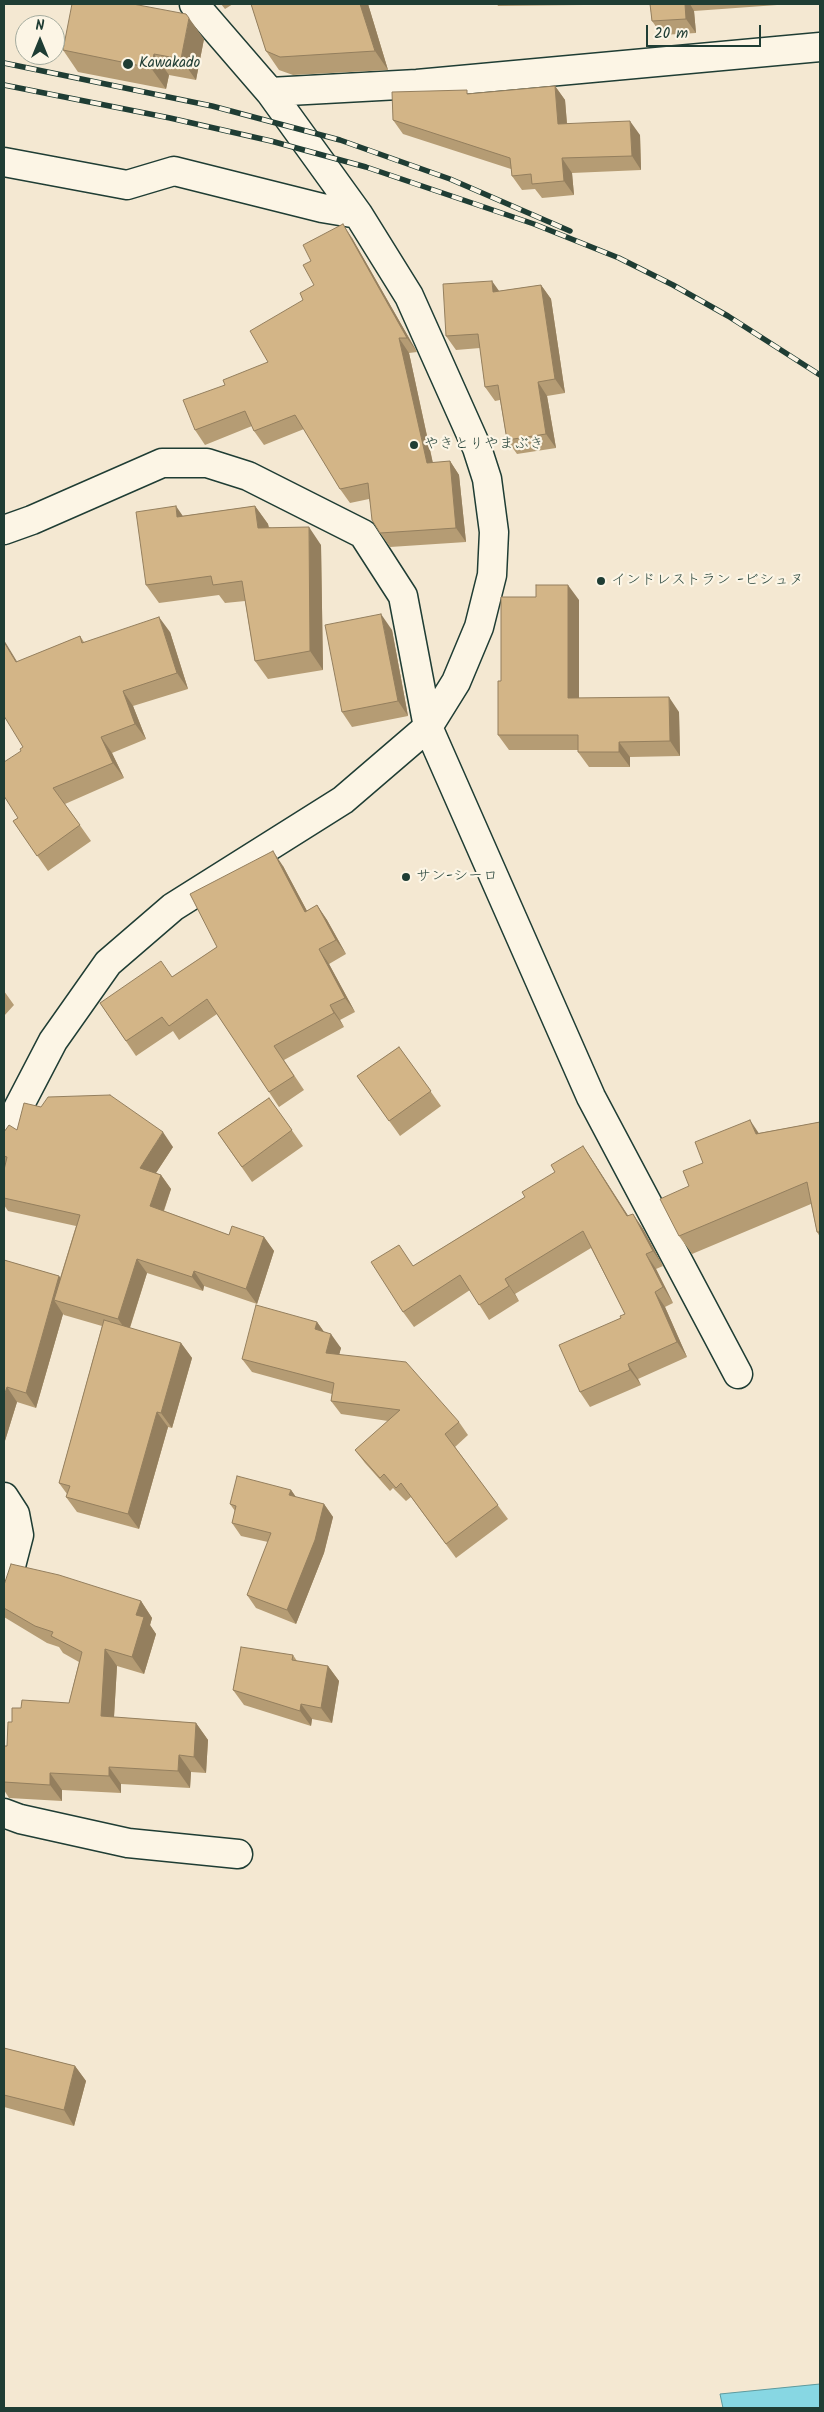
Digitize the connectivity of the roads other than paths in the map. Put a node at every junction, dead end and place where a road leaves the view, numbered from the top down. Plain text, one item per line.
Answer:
1 (194, 4) edge
2 (820, 47) edge
3 (270, 92) junction
4 (4, 162) edge
5 (358, 214) junction
6 (4, 530) edge
7 (428, 727) junction
8 (4, 1135) edge
9 (738, 1374) dead end
10 (4, 1497) edge
11 (4, 1593) edge
12 (4, 1813) edge
13 (238, 1854) dead end

1 - 3 street
2 - 3 street
3 - 5 street
4 - 5 street
5 - 7 street
6 - 7 street
7 - 8 street
7 - 9 street
10 - 11 street
12 - 13 street

